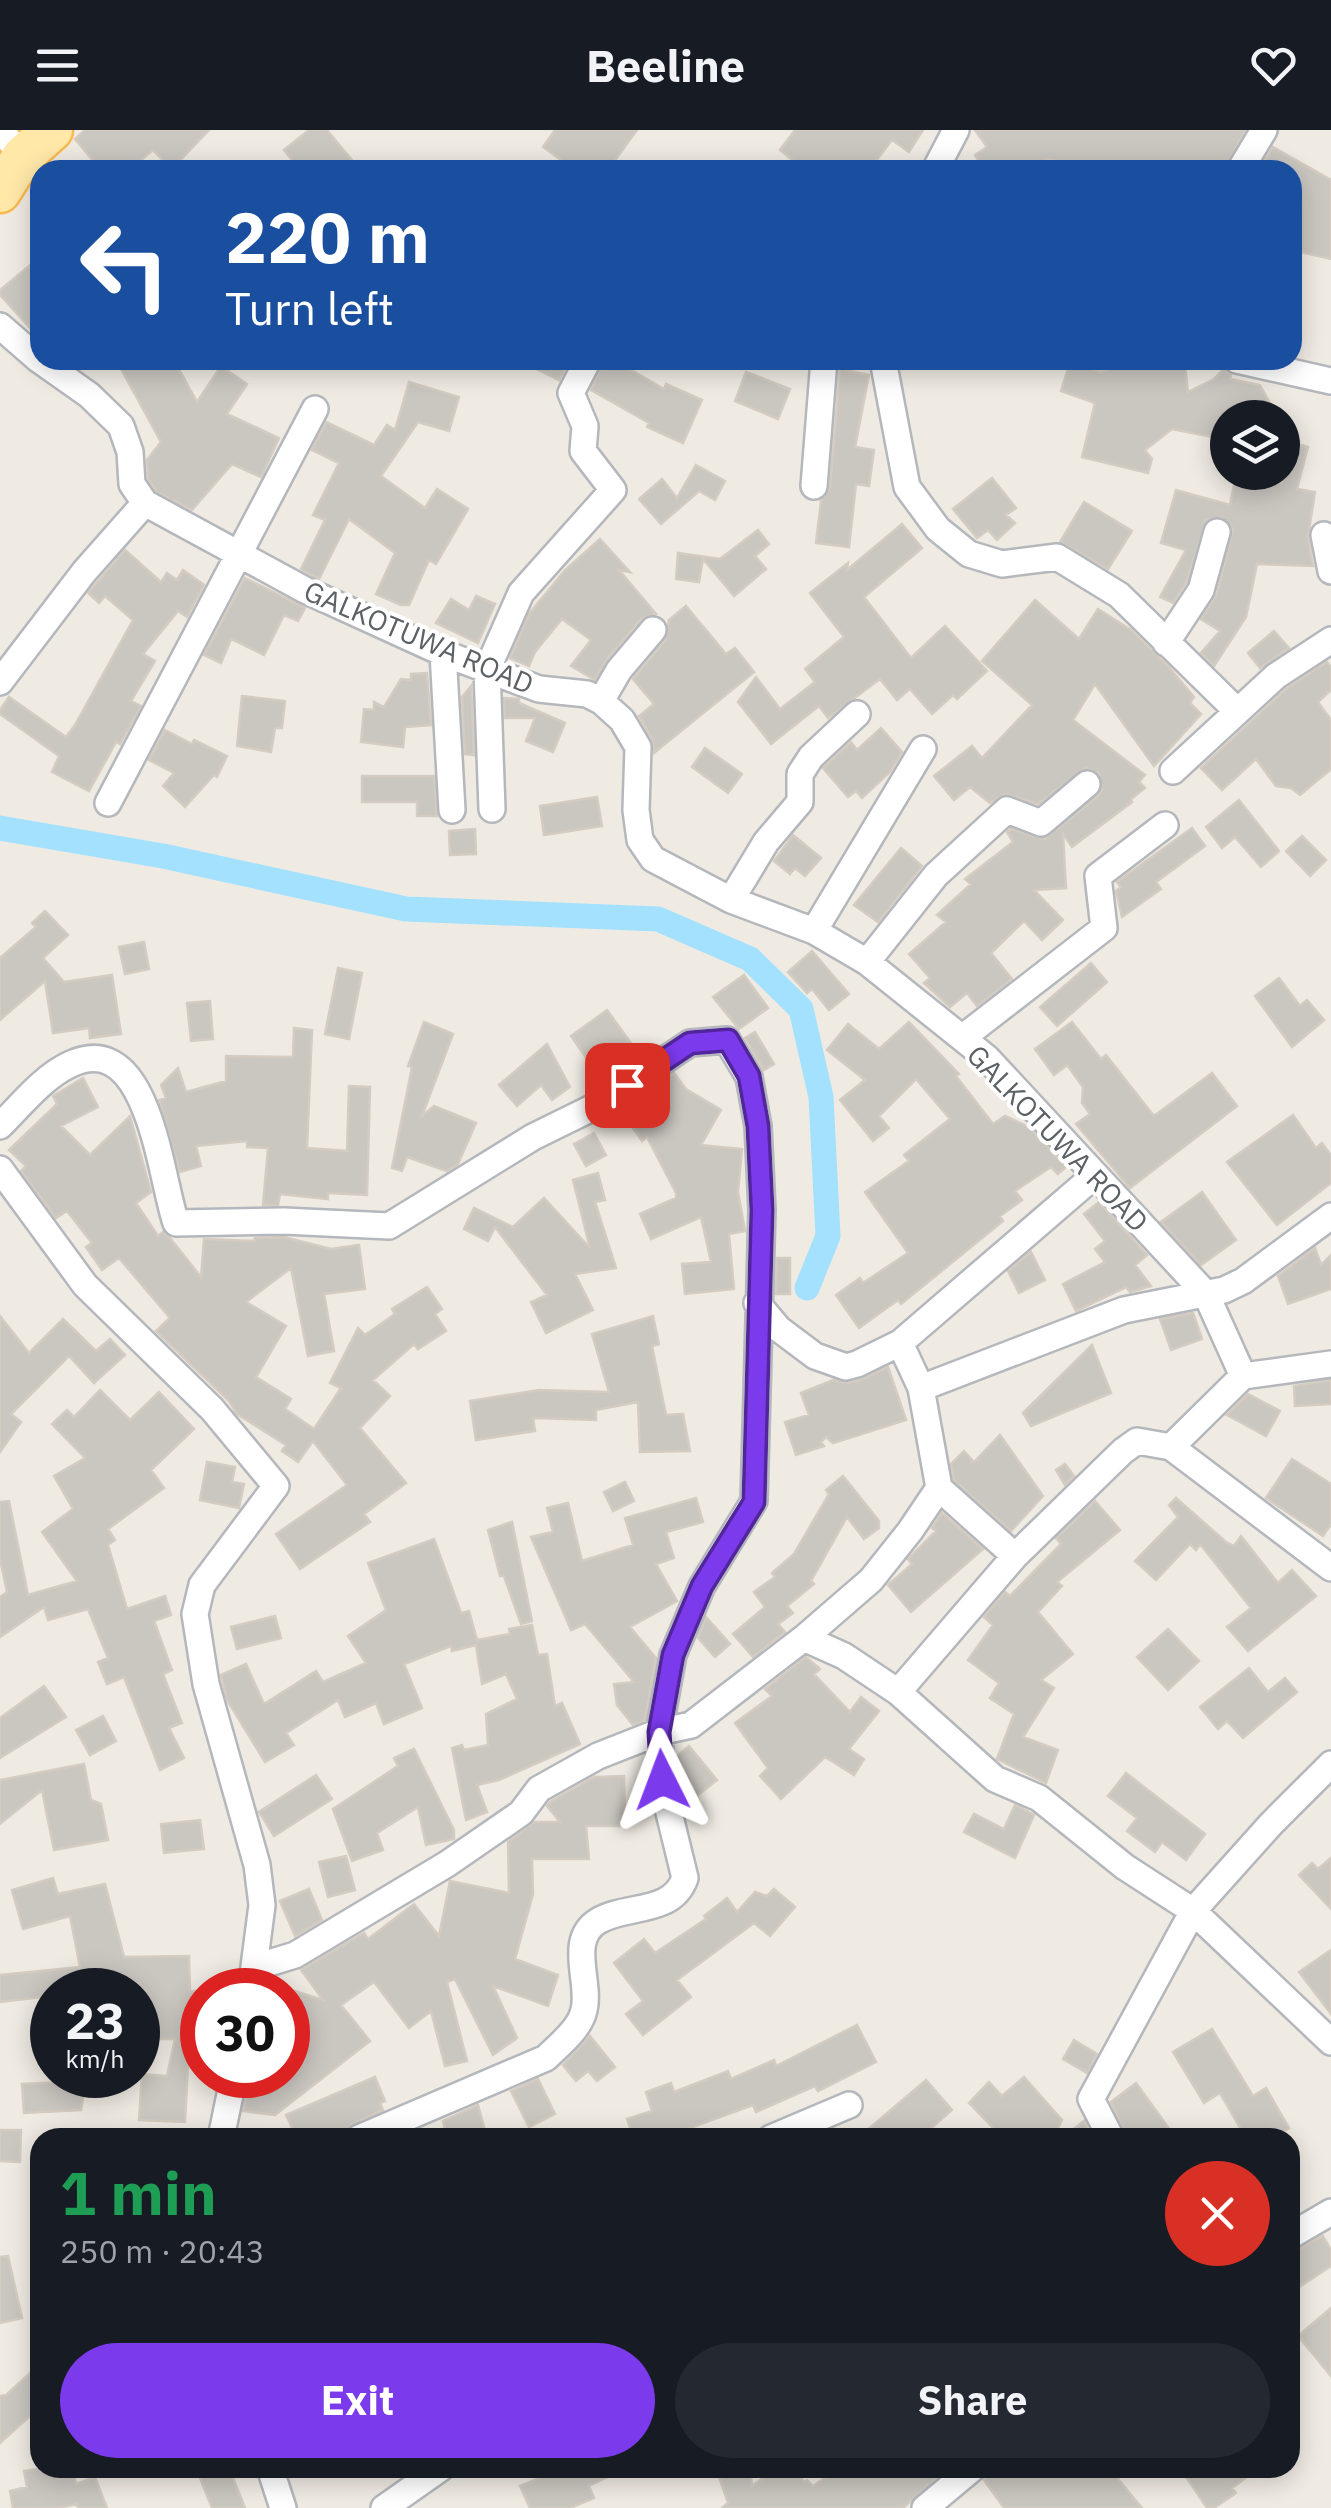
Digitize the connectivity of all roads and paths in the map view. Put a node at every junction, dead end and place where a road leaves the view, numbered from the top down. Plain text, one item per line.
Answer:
1 (956, 130) edge
2 (1264, 130) edge
3 (25, 139) edge
4 (940, 160) edge
5 (1246, 160) edge
6 (0, 192) edge
7 (0, 326) edge
8 (30, 352) edge
9 (53, 370) edge
10 (583, 370) edge
11 (823, 370) edge
12 (886, 370) edge
13 (1284, 370) edge
14 (1331, 380) edge
15 (316, 409) dead end
16 (814, 486) dead end
17 (145, 503) junction
18 (1217, 532) dead end
19 (1324, 536) dead end
20 (240, 554) junction
21 (1331, 571) edge
22 (653, 630) dead end
23 (1331, 640) edge
24 (1166, 643) junction
25 (443, 653) junction
26 (487, 670) junction
27 (0, 682) edge
28 (601, 701) junction
29 (1236, 710) junction
30 (858, 714) dead end
31 (924, 748) dead end
32 (1172, 771) dead end
33 (1086, 784) dead end
34 (108, 803) dead end
35 (492, 809) dead end
36 (452, 810) dead end
37 (1164, 825) dead end
38 (731, 900) junction
39 (814, 931) junction
40 (867, 962) junction
41 (962, 1038) junction
42 (0, 1126) edge
43 (0, 1169) edge
44 (1094, 1176) junction
45 (1331, 1216) edge
46 (1206, 1294) junction
47 (757, 1303) junction
48 (900, 1343) junction
49 (1331, 1364) edge
50 (1243, 1376) junction
51 (921, 1388) junction
52 (1171, 1447) junction
53 (938, 1488) junction
54 (1015, 1556) junction
55 (1331, 1568) edge
56 (804, 1638) junction
57 (898, 1692) junction
58 (659, 1732) junction
59 (1331, 1764) edge
60 (1193, 1912) junction
61 (255, 1968) edge
62 (272, 1968) edge
63 (1331, 2042) edge
64 (230, 2098) edge
65 (848, 2105) dead end
66 (224, 2128) edge
67 (383, 2128) edge
68 (823, 2128) edge
69 (1106, 2128) edge
70 (1331, 2212) edge
71 (1300, 2230) edge
72 (273, 2478) edge
73 (427, 2478) edge
74 (961, 2478) edge
75 (282, 2508) edge
76 (384, 2508) edge
77 (925, 2508) edge

1 - 4 street
2 - 5 street
3 - 6 main road
7 - 8 street
9 - 17 street
10 - 26 street
11 - 16 street
12 - 24 street
13 - 14 street
15 - 20 street
17 - 20 street, GALKOTUWA ROAD
17 - 27 street
18 - 24 street
19 - 21 street
20 - 25 street, GALKOTUWA ROAD
20 - 34 street
22 - 28 street
23 - 29 street
24 - 29 street
25 - 26 street, GALKOTUWA ROAD
25 - 36 street
26 - 28 street, GALKOTUWA ROAD
26 - 35 street
28 - 38 street, GALKOTUWA ROAD
29 - 32 street
30 - 38 street
31 - 39 street
33 - 40 street
37 - 41 street
38 - 39 street, GALKOTUWA ROAD
39 - 40 street, GALKOTUWA ROAD
40 - 41 street, GALKOTUWA ROAD
41 - 44 street, GALKOTUWA ROAD
42 - 47 street
43 - 61 street
44 - 46 street, GALKOTUWA ROAD
44 - 48 street
45 - 46 street
46 - 50 street, GALKOTUWA ROAD
46 - 51 street
47 - 48 street
47 - 58 street
48 - 51 street
49 - 50 street
50 - 52 street
51 - 53 street
52 - 54 street
52 - 55 street
53 - 54 street
53 - 56 street
54 - 57 street
56 - 57 street
56 - 58 street
57 - 60 street
58 - 62 street
58 - 67 street
59 - 60 street
60 - 63 street
60 - 69 street
64 - 66 street
65 - 68 street
70 - 71 street
72 - 75 street
73 - 76 street
74 - 77 street

